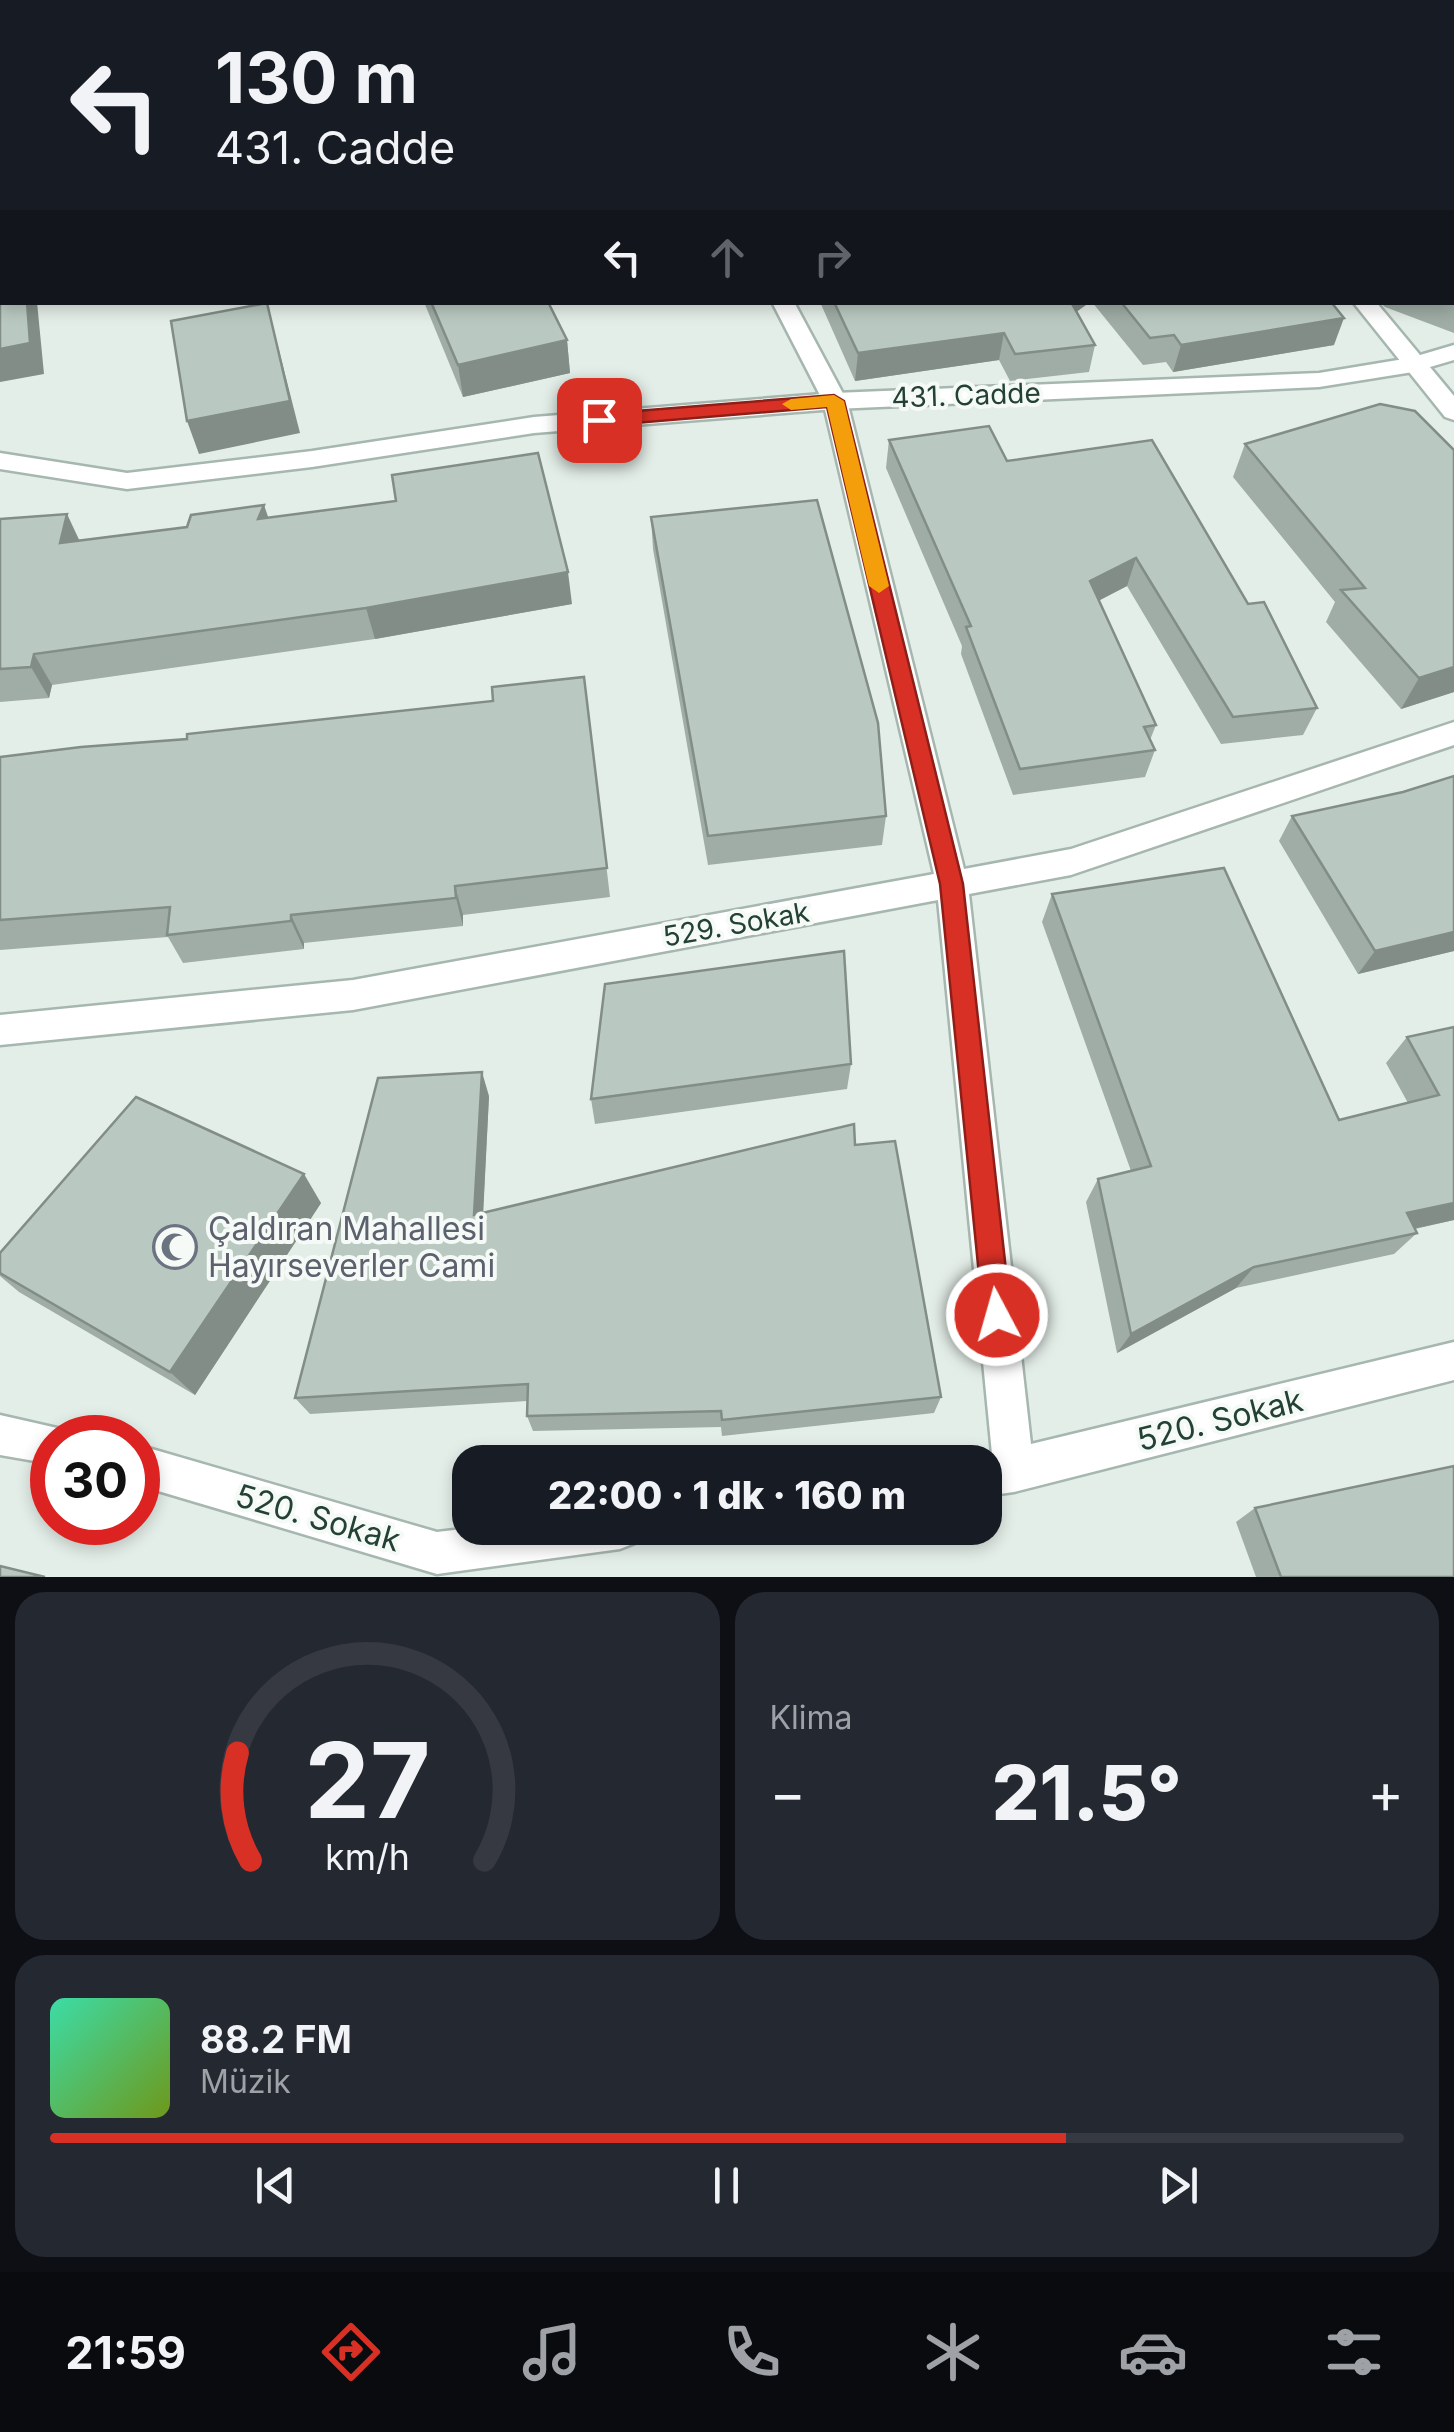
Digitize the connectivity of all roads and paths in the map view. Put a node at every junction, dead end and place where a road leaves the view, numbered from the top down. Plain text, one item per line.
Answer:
1 (785, 305) edge
2 (1366, 305) edge
3 (1454, 352) edge
4 (1412, 365) junction
5 (834, 401) junction
6 (1454, 412) edge
7 (0, 462) edge
8 (1454, 734) edge
9 (952, 884) junction
10 (0, 1030) edge
11 (1454, 1361) edge
12 (0, 1435) edge
13 (30, 1440) edge
14 (997, 1445) edge
15 (160, 1473) edge
16 (1002, 1473) edge
17 (535, 1545) edge
18 (434, 1565) edge

1 - 5 street
2 - 4 street
3 - 4 street, 431. Cadde
4 - 5 street, 431. Cadde
4 - 6 street
5 - 7 street, 431. Cadde
5 - 9 street
8 - 9 street, 529. Sokak
9 - 10 street, 529. Sokak
9 - 14 street
11 - 16 street, 520. Sokak
12 - 13 street
15 - 18 street, 520. Sokak
17 - 18 street, 520. Sokak

